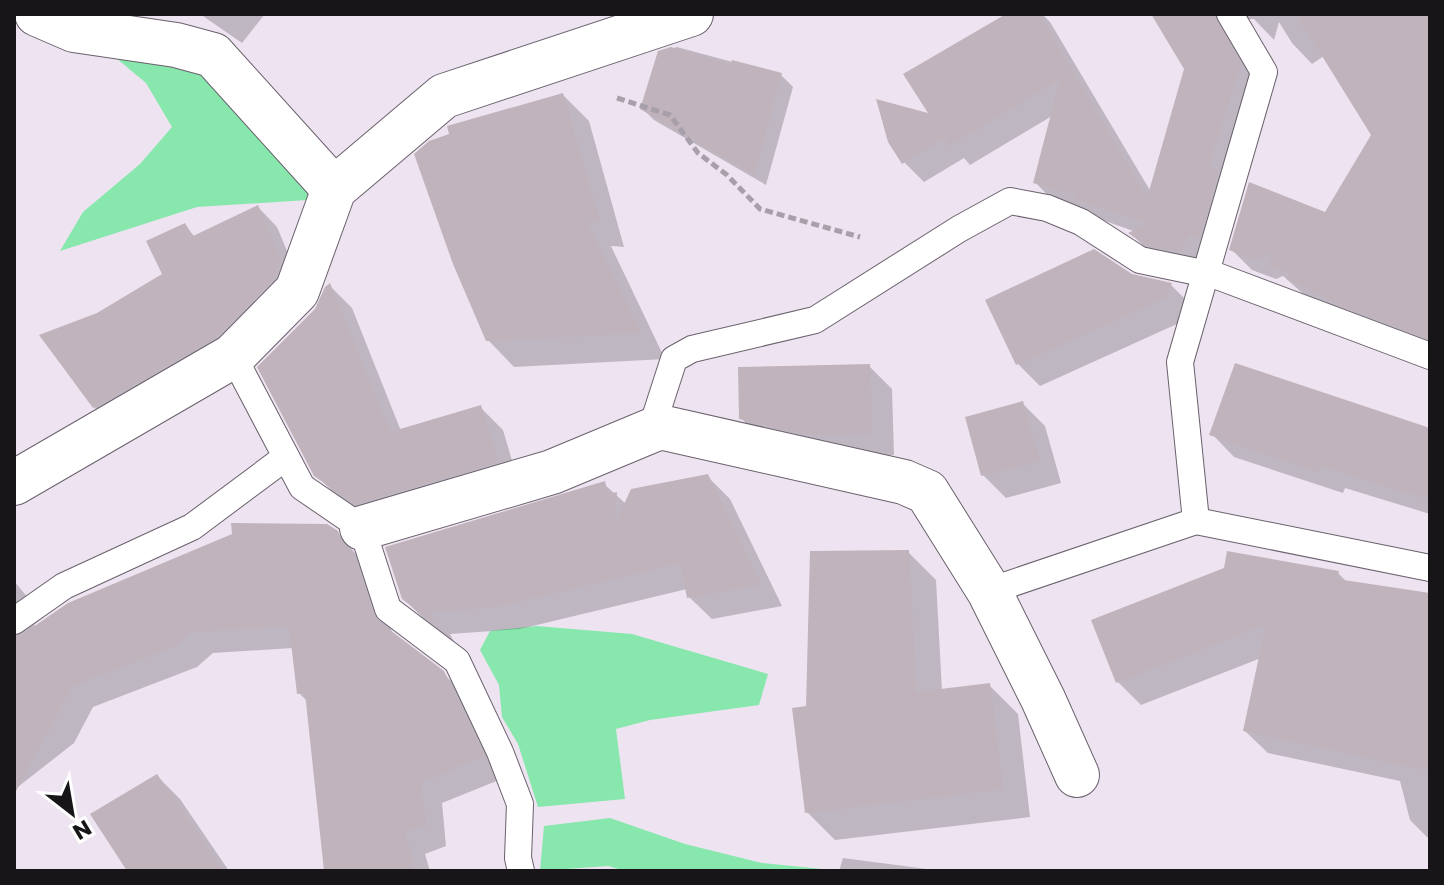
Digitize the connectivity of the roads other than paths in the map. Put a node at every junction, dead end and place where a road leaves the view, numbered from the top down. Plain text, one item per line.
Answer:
1 (37, 14) edge
2 (691, 14) edge
3 (1230, 14) edge
4 (334, 189) junction
5 (1205, 275) junction
6 (233, 356) junction
7 (1430, 356) edge
8 (651, 430) junction
9 (286, 457) junction
10 (14, 483) edge
11 (1196, 521) junction
12 (362, 528) junction
13 (1430, 568) edge
14 (989, 591) junction
15 (14, 621) edge
16 (1077, 775) dead end
17 (521, 871) edge

1 - 4 street
2 - 4 street
3 - 5 lane
4 - 6 street
5 - 7 lane
5 - 8 lane
5 - 11 lane
6 - 9 lane
6 - 10 street
8 - 12 street
8 - 14 street
9 - 12 lane
9 - 15 lane
11 - 13 lane
11 - 14 lane
12 - 17 lane
14 - 16 street

